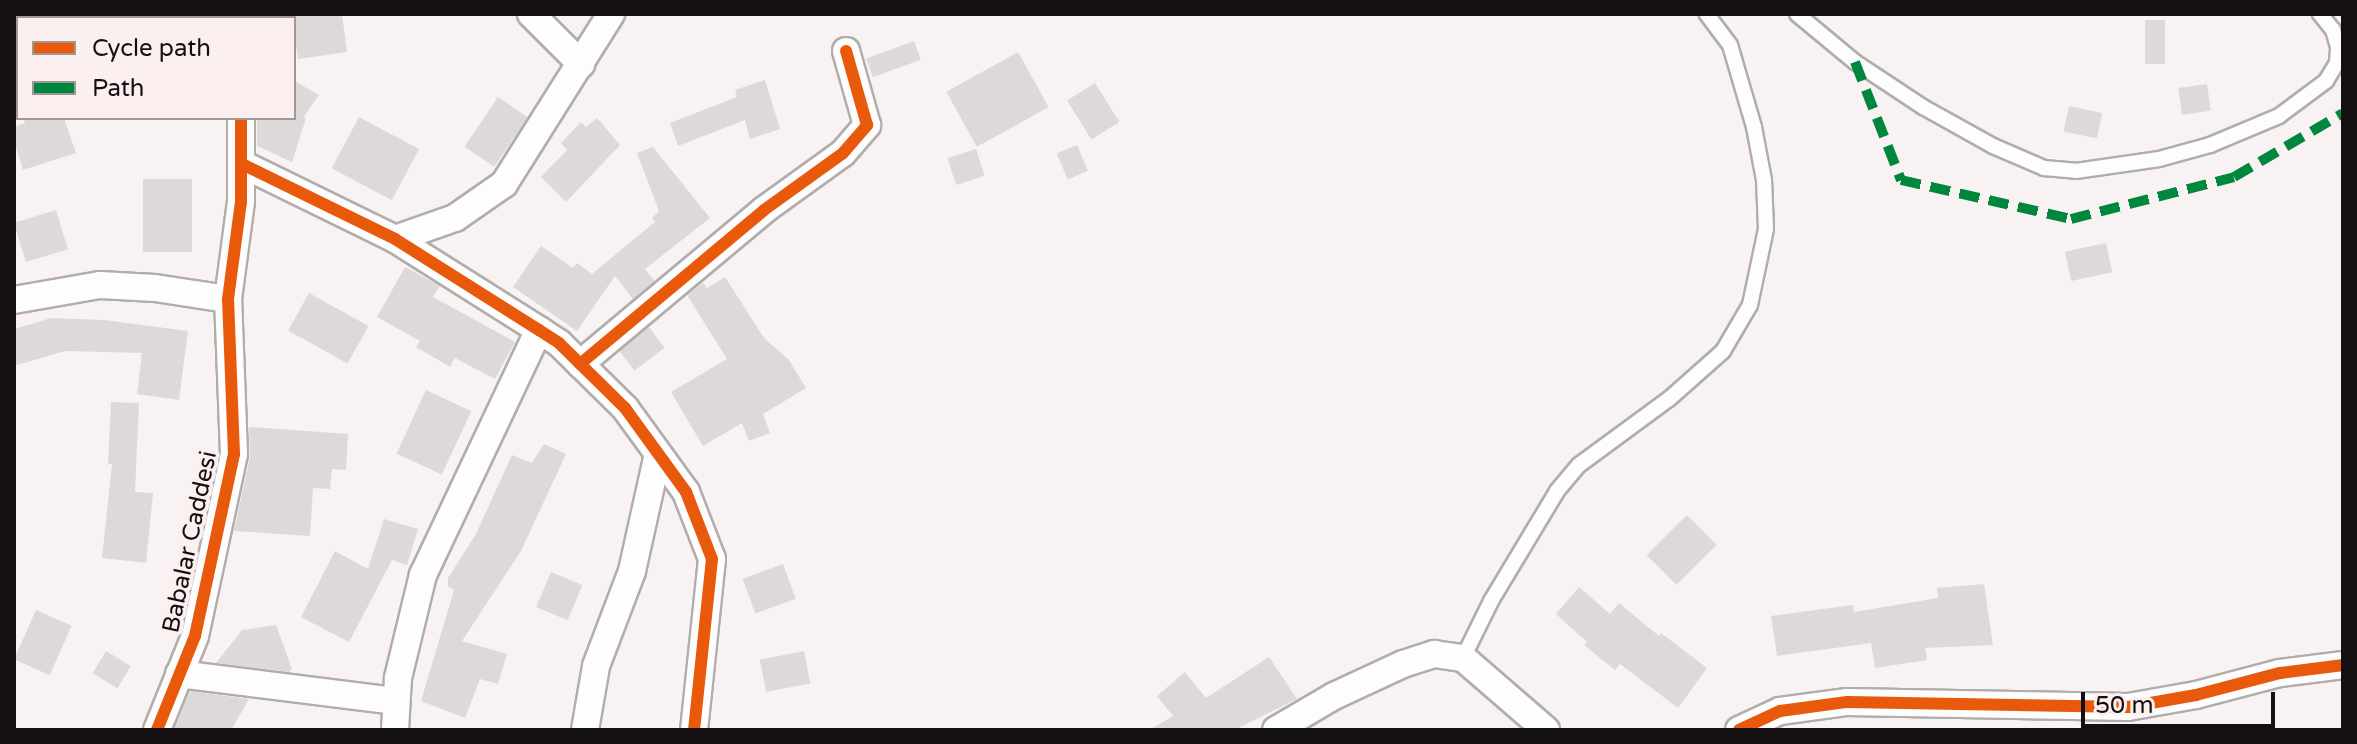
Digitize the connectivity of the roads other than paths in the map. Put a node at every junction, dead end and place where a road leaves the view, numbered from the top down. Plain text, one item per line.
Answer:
1 (531, 14) edge
2 (611, 14) edge
3 (1707, 14) edge
4 (1797, 14) edge
5 (2320, 14) edge
6 (846, 51) dead end
7 (581, 64) junction
8 (241, 120) edge
9 (242, 164) junction
10 (395, 239) junction
11 (228, 299) junction
12 (14, 300) edge
13 (539, 330) junction
14 (580, 364) junction
15 (658, 454) junction
16 (1463, 658) junction
17 (2343, 665) edge
18 (179, 674) junction
19 (396, 701) junction
20 (157, 730) edge
21 (395, 730) edge
22 (585, 730) edge
23 (694, 730) edge
24 (1276, 730) edge
25 (1546, 730) edge
26 (1739, 730) edge

1 - 7 street
2 - 7 street
3 - 16 lane
4 - 5 lane
6 - 14 street
7 - 10 street
8 - 9 street, Babalar Caddesi
9 - 10 street
9 - 11 street, Babalar Caddesi
10 - 13 street
11 - 12 street
11 - 18 street, Babalar Caddesi
13 - 14 street
13 - 19 street
14 - 15 street
15 - 22 street
15 - 23 street
16 - 24 street
16 - 25 street
17 - 26 street
18 - 19 street
18 - 20 street, Babalar Caddesi
19 - 21 street

